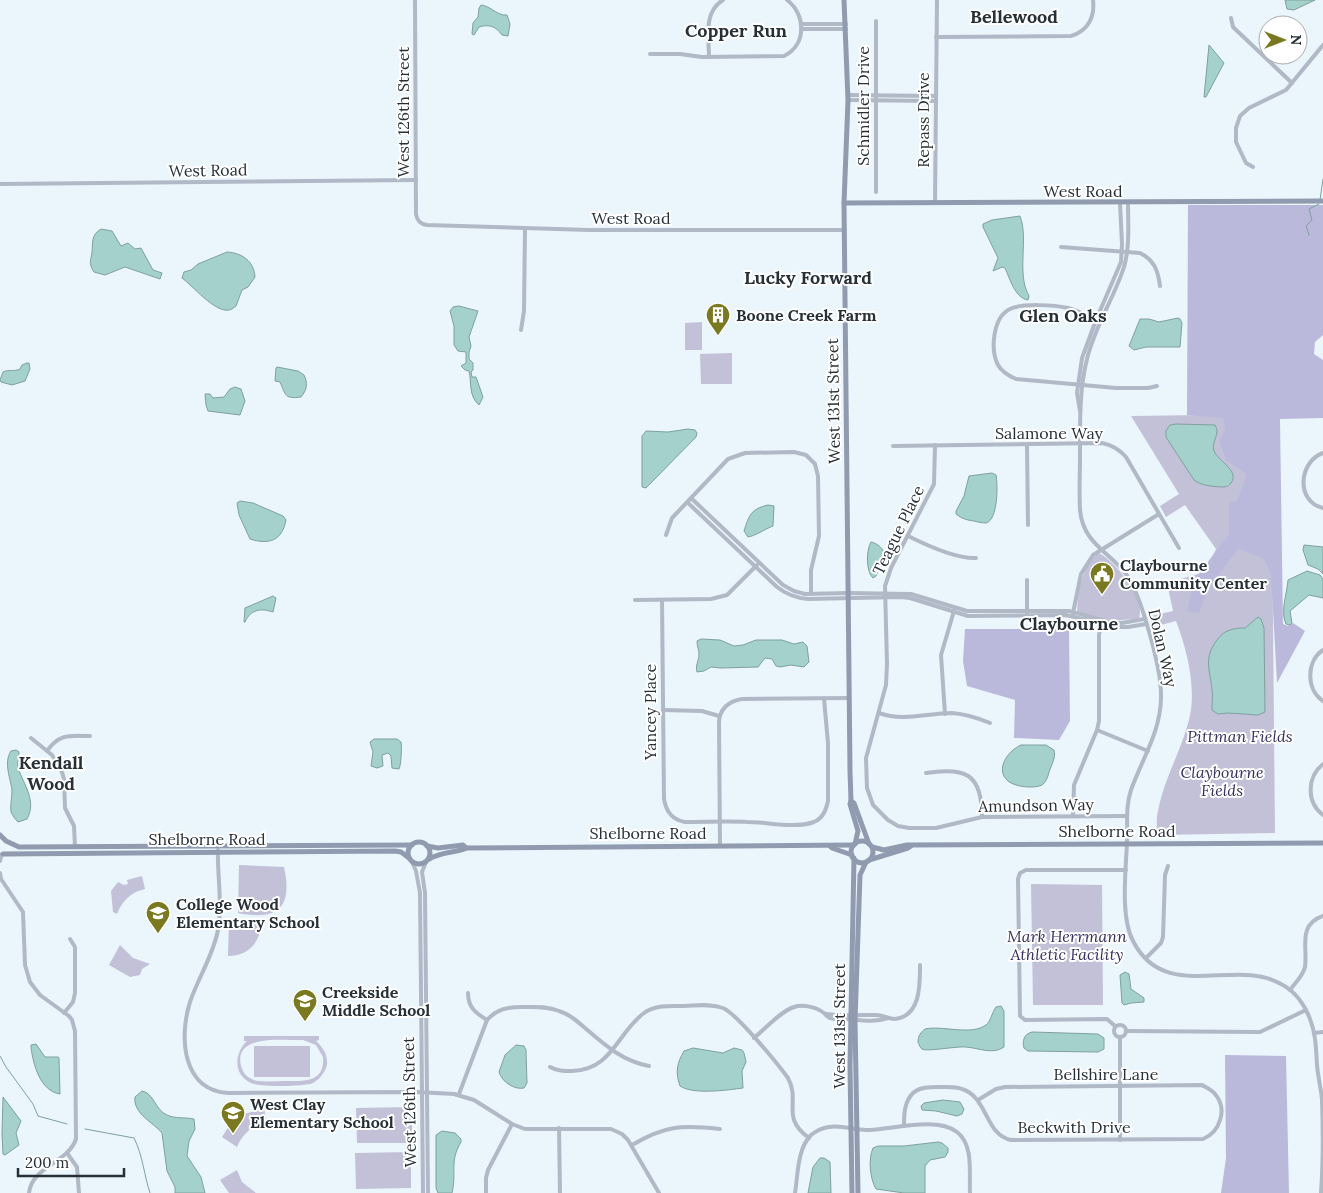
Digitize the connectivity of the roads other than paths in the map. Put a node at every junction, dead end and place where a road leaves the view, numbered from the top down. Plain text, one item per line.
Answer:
1 (415, 0) edge
2 (723, 0) edge
3 (787, 0) edge
4 (844, 0) edge
5 (936, 0) edge
6 (1093, 0) edge
7 (1231, 18) dead end
8 (876, 21) dead end
9 (801, 27) junction
10 (846, 27) junction
11 (936, 38) junction
12 (1323, 45) edge
13 (650, 54) dead end
14 (709, 57) junction
15 (1292, 83) junction
16 (848, 98) junction
17 (876, 98) junction
18 (936, 98) junction
19 (1253, 167) dead end
20 (416, 180) junction
21 (0, 184) edge
22 (876, 192) dead end
23 (1323, 200) edge
24 (935, 203) junction
25 (1120, 203) junction
26 (1128, 203) junction
27 (844, 204) junction
28 (419, 222) joint
29 (525, 228) junction
30 (844, 230) junction
31 (1061, 246) dead end
32 (1124, 251) junction
33 (1160, 286) dead end
34 (1098, 321) junction
35 (521, 330) dead end
36 (1080, 385) junction
37 (1156, 386) dead end
38 (1080, 444) junction
39 (935, 445) junction
40 (1027, 445) junction
41 (893, 446) dead end
42 (1323, 453) edge
43 (691, 498) junction
44 (687, 502) junction
45 (1323, 508) edge
46 (1159, 514) junction
47 (1028, 525) dead end
48 (666, 535) dead end
49 (908, 536) junction
50 (1179, 548) dead end
51 (1100, 549) junction
52 (976, 558) dead end
53 (760, 563) junction
54 (755, 566) junction
55 (1027, 580) dead end
56 (848, 595) junction
57 (885, 595) junction
58 (811, 596) junction
59 (635, 600) dead end
60 (662, 600) junction
61 (954, 610) junction
62 (1027, 613) junction
63 (1073, 614) junction
64 (1101, 622) junction
65 (1145, 622) junction
66 (1323, 650) edge
67 (849, 698) junction
68 (824, 699) junction
69 (1323, 701) edge
70 (663, 710) junction
71 (879, 713) junction
72 (944, 714) junction
73 (719, 716) junction
74 (990, 723) dead end
75 (1097, 730) junction
76 (90, 736) dead end
77 (31, 738) dead end
78 (47, 751) junction
79 (1148, 751) junction
80 (1323, 764) edge
81 (926, 773) dead end
82 (851, 801) junction
83 (1323, 815) edge
84 (982, 816) junction
85 (1073, 816) junction
86 (1127, 816) junction
87 (888, 820) joint
88 (720, 821) junction
89 (0, 835) edge
90 (6, 841) junction
91 (1323, 843) edge
92 (1127, 844) junction
93 (412, 845) junction
94 (720, 845) junction
95 (854, 845) junction
96 (870, 845) junction
97 (427, 846) junction
98 (830, 846) junction
99 (911, 846) junction
100 (75, 847) junction
101 (466, 848) junction
102 (218, 849) junction
103 (2, 854) edge
104 (853, 857) junction
105 (411, 860) junction
106 (0, 861) edge
107 (427, 861) junction
108 (867, 861) junction
109 (1168, 866) dead end
110 (1126, 870) junction
111 (0, 873) edge
112 (1323, 916) edge
113 (70, 939) dead end
114 (1146, 958) junction
115 (920, 965) dead end
116 (1290, 990) junction
117 (468, 993) dead end
118 (1306, 1010) junction
119 (64, 1012) junction
120 (853, 1017) junction
121 (487, 1020) junction
122 (1115, 1026) junction
123 (1126, 1031) junction
124 (1323, 1032) edge
125 (1314, 1034) junction
126 (1120, 1037) junction
127 (754, 1038) junction
128 (612, 1050) junction
129 (649, 1066) dead end
130 (550, 1067) dead end
131 (1120, 1086) junction
132 (424, 1093) junction
133 (459, 1094) junction
134 (978, 1100) junction
135 (1221, 1113) joint
136 (512, 1124) junction
137 (904, 1126) junction
138 (559, 1128) junction
139 (720, 1129) dead end
140 (854, 1129) junction
141 (809, 1138) junction
142 (1120, 1140) junction
143 (632, 1145) junction
144 (67, 1153) junction
145 (28, 1193) edge
146 (79, 1193) edge
147 (423, 1193) edge
148 (428, 1193) edge
149 (486, 1193) edge
150 (560, 1193) edge
151 (659, 1193) edge
152 (795, 1193) edge
153 (852, 1193) edge
154 (858, 1193) edge
155 (970, 1193) edge
156 (1321, 1193) edge

1 - 20 street, West 126th Street
2 - 14 street
3 - 9 street
4 - 10 street, West 131st Street
5 - 11 street, Repass Drive
6 - 11 street
7 - 15 street
8 - 17 street, Schmidler Drive
9 - 10 street
9 - 14 street
10 - 16 street, West 131st Street
11 - 18 street, Repass Drive
12 - 15 street
13 - 14 street
15 - 19 street
16 - 17 street
16 - 27 street, West 131st Street
17 - 18 street
17 - 22 street, Schmidler Drive
18 - 24 street, Repass Drive
20 - 21 street, West Road
20 - 28 street, West 126th Street
23 - 26 street, West Road
24 - 25 street, West Road
24 - 27 street, West Road
25 - 26 street, West Road
25 - 32 street, Dolan Way
26 - 32 street, Dolan Way
27 - 30 street, West 131st Street
28 - 29 street, West Road
29 - 30 street, West Road
29 - 35 street
30 - 56 street, West 131st Street
31 - 32 street
32 - 33 street
32 - 34 street, Dolan Way
34 - 36 street, Dolan Way
34 - 36 street
36 - 37 street
36 - 38 street, Dolan Way
38 - 40 street, Salamone Way
38 - 46 street, Salamone Way
38 - 51 street, Dolan Way
39 - 40 street, Salamone Way
39 - 41 street, Salamone Way
39 - 49 street, Teague Place
40 - 47 street
42 - 45 street
43 - 44 street
43 - 53 street
43 - 58 street
44 - 48 street
44 - 54 street
46 - 50 street, Salamone Way
46 - 51 street
49 - 52 street
49 - 57 street, Teague Place
51 - 63 street
51 - 65 street, Dolan Way
53 - 54 street
53 - 58 street
54 - 58 street
54 - 60 street
55 - 62 street
56 - 57 street
56 - 58 street
56 - 67 street, West 131st Street
57 - 61 street
57 - 71 street, Teague Place
59 - 60 street
60 - 70 street, Yancey Place
61 - 62 street
61 - 72 street
62 - 63 street
63 - 64 street
64 - 65 street
64 - 75 street
65 - 79 street, Dolan Way
66 - 69 street
67 - 68 street
67 - 82 street, West 131st Street
68 - 73 street
68 - 88 street
70 - 73 street
70 - 88 street, Yancey Place
71 - 72 street
71 - 87 street, Teague Place
72 - 74 street
73 - 88 street
75 - 79 street
75 - 85 street
76 - 78 street
77 - 78 street
78 - 100 street
79 - 86 street, Dolan Way
80 - 83 street
81 - 84 street
82 - 95 street, West 131st Street
82 - 96 street, West 131st Street
84 - 85 street, Amundson Way
84 - 87 street, Amundson Way
85 - 86 street, Amundson Way
86 - 92 street, Dolan Way
88 - 94 street
89 - 90 street
90 - 100 street, Shelborne Road
90 - 103 street
91 - 92 street, Shelborne Road
92 - 99 street, Shelborne Road
92 - 110 street, Dolan Way
93 - 97 street
93 - 102 street, Shelborne Road
93 - 105 street
94 - 98 street, Shelborne Road
94 - 101 street, Shelborne Road
95 - 96 street
95 - 98 street, Shelborne Road
95 - 104 street
96 - 99 street, Shelborne Road
96 - 108 street
97 - 101 street, Shelborne Road
97 - 107 street
98 - 104 street, Shelborne Road
99 - 108 street, Shelborne Road
100 - 102 street, Shelborne Road
101 - 107 street, Shelborne Road
102 - 103 street, Shelborne Road
102 - 105 street, Shelborne Road
102 - 132 street
103 - 106 street
104 - 108 street
104 - 120 street, West 131st Street
105 - 107 street
105 - 132 street, West 126th Street
107 - 132 street, West 126th Street
108 - 120 street, West 131st Street
109 - 114 street
110 - 114 street, Dolan Way
110 - 122 street
111 - 119 street
112 - 116 street
113 - 119 street
114 - 116 street
115 - 120 street
116 - 118 street
117 - 121 street
118 - 123 street
118 - 125 street
119 - 144 street
120 - 127 street
120 - 140 street, West 131st Street
121 - 128 street
121 - 133 street
122 - 123 street
122 - 126 street
123 - 126 street
124 - 125 street
125 - 156 street
126 - 131 street
127 - 128 street
127 - 141 street
128 - 129 street
128 - 130 street
131 - 134 street, Bellshire Lane
131 - 135 street, Bellshire Lane
131 - 142 street
132 - 133 street
132 - 147 street, West 126th Street
132 - 148 street, West 126th Street
133 - 136 street
134 - 137 street, Beckwith Drive
134 - 142 street, Beckwith Drive
135 - 142 street, Beckwith Drive
136 - 138 street
136 - 149 street
137 - 140 street
137 - 155 street
138 - 143 street
138 - 150 street
139 - 143 street
140 - 141 street
140 - 153 street, West 131st Street
140 - 154 street, West 131st Street
141 - 152 street
143 - 151 street
144 - 145 street
144 - 146 street

